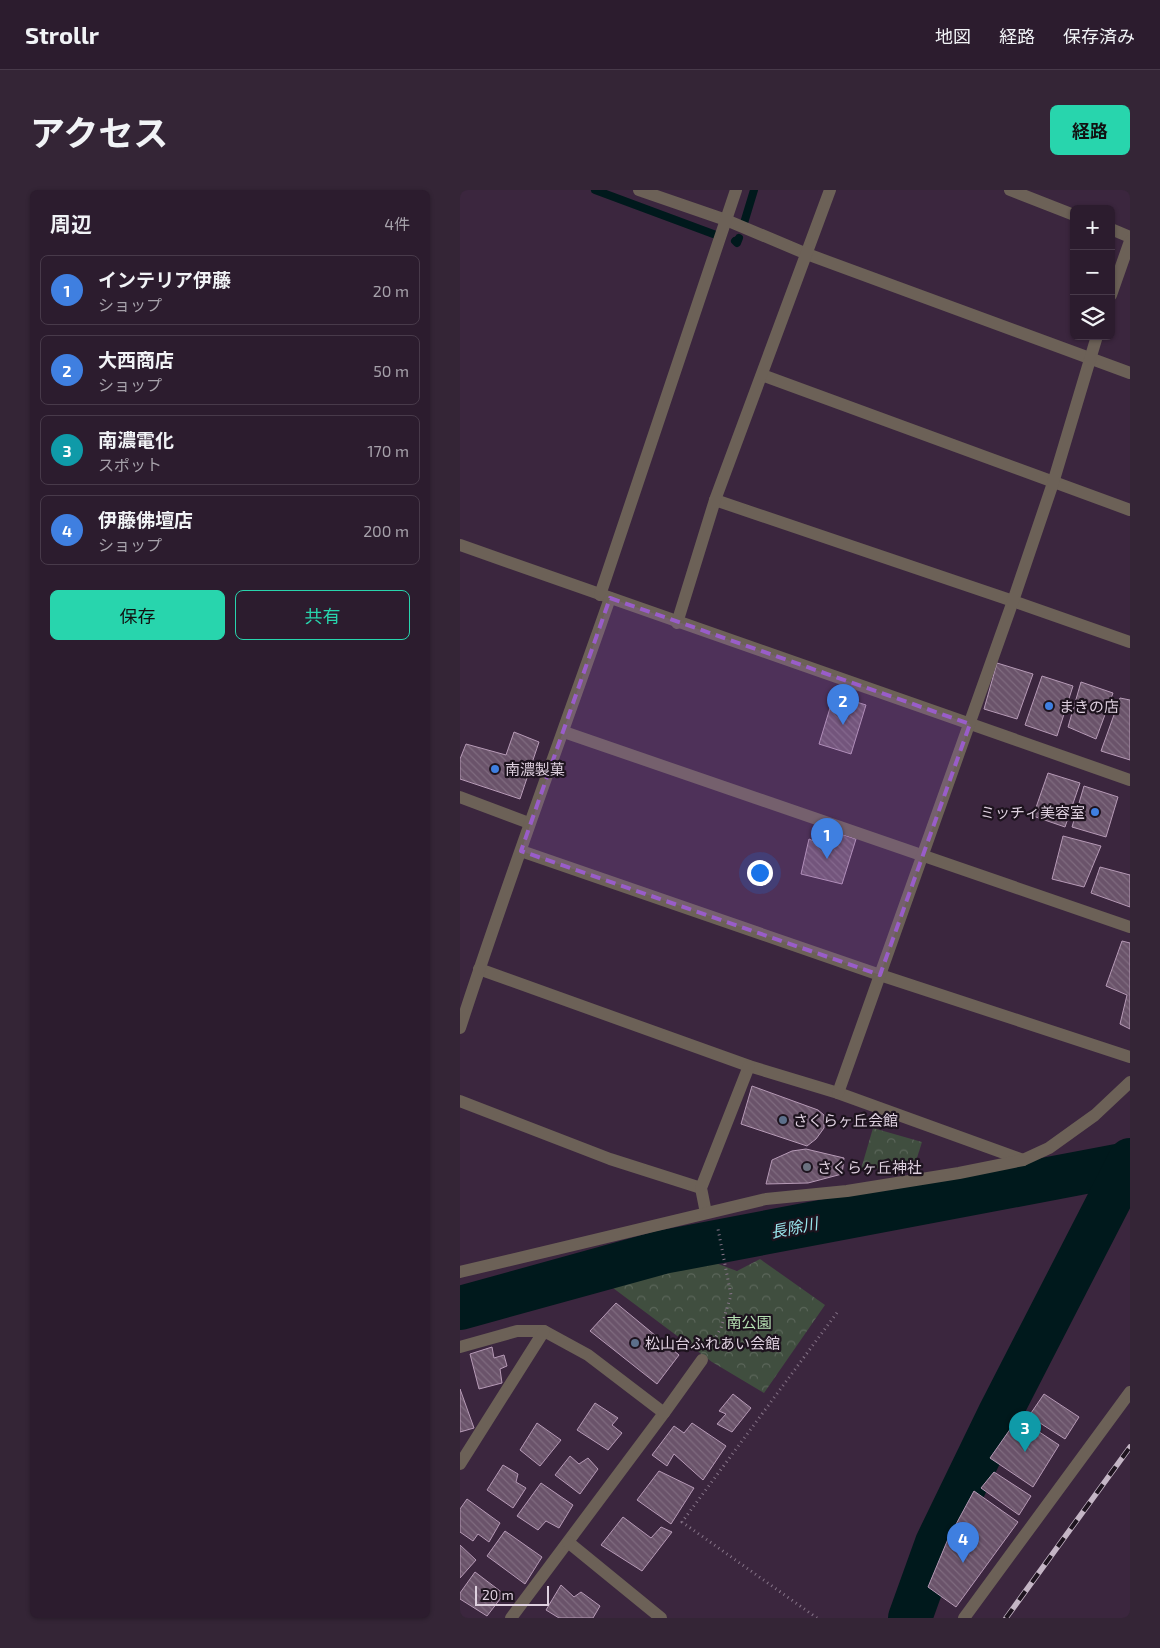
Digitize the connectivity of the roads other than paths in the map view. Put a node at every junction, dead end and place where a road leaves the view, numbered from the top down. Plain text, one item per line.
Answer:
1 (639, 190) edge
2 (736, 190) edge
3 (830, 190) edge
4 (1010, 190) edge
5 (1070, 213) edge
6 (726, 220) junction
7 (1115, 231) edge
8 (1130, 237) edge
9 (1130, 241) edge
10 (806, 254) junction
11 (1115, 284) edge
12 (1096, 340) edge
13 (1089, 358) junction
14 (1130, 373) edge
15 (762, 375) junction
16 (1053, 483) junction
17 (716, 500) junction
18 (1130, 510) edge
19 (460, 545) edge
20 (605, 596) junction
21 (1013, 600) junction
22 (677, 623) junction
23 (1130, 642) edge
24 (970, 724) junction
25 (564, 732) junction
26 (1130, 780) edge
27 (460, 797) edge
28 (529, 823) junction
29 (521, 851) junction
30 (923, 854) junction
31 (1130, 927) edge
32 (479, 969) junction
33 (880, 975) junction
34 (460, 1028) edge
35 (1130, 1056) edge
36 (749, 1066) junction
37 (1130, 1082) edge
38 (838, 1094) junction
39 (460, 1101) edge
40 (1023, 1160) junction
41 (701, 1188) junction
42 (711, 1212) junction
43 (460, 1272) edge
44 (544, 1331) junction
45 (460, 1347) edge
46 (702, 1360) road end
47 (1130, 1392) edge
48 (664, 1413) junction
49 (460, 1464) edge
50 (568, 1542) junction
51 (511, 1618) edge
52 (661, 1618) edge
53 (964, 1618) edge

1 - 6 street
2 - 6 street
3 - 10 street
4 - 5 street
6 - 10 street
6 - 20 street
7 - 8 street
9 - 11 street
10 - 13 street
10 - 15 street
12 - 13 street
13 - 14 street
13 - 16 street
15 - 16 street
15 - 17 street
16 - 18 street
16 - 21 street
17 - 21 street
17 - 22 street
19 - 20 street
20 - 22 street
20 - 25 street
21 - 23 street
21 - 24 street
22 - 24 street
24 - 26 street
24 - 30 street
25 - 28 street
25 - 30 street
27 - 28 street
28 - 29 street
29 - 32 street
29 - 33 street
30 - 31 street
30 - 33 street
32 - 34 street
32 - 36 street
33 - 35 street
33 - 38 street
36 - 38 street
36 - 41 street
37 - 40 street
38 - 40 street
39 - 41 street
40 - 42 street
41 - 42 street
42 - 43 street
44 - 45 street
44 - 48 street
44 - 49 street
46 - 48 street
47 - 53 street
48 - 50 street
50 - 51 street
50 - 52 street

